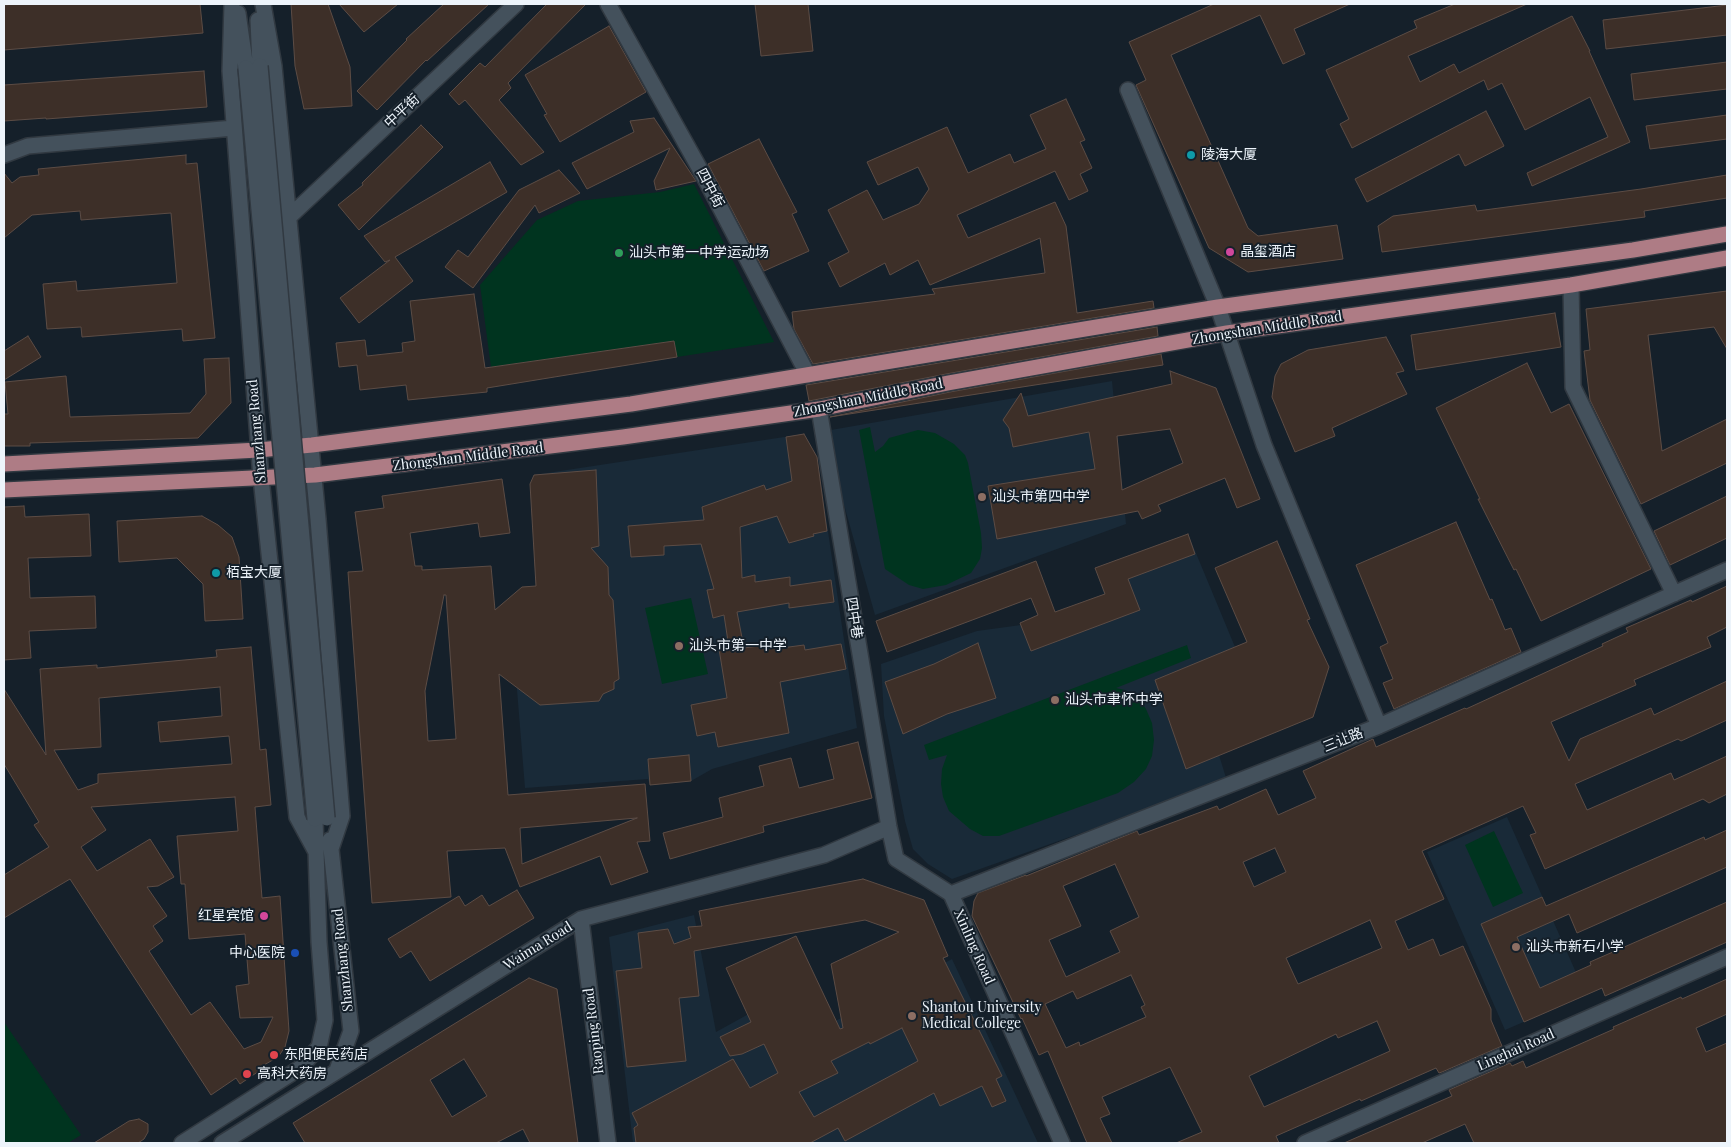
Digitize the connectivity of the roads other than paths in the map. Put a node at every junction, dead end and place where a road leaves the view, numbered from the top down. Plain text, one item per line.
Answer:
1 (232, 4) edge
2 (237, 4) edge
3 (257, 4) edge
4 (263, 4) edge
5 (516, 4) edge
6 (608, 4) edge
7 (253, 67) junction
8 (1128, 90) dead end
9 (234, 128) junction
10 (4, 156) edge
11 (288, 218) junction
12 (1727, 234) edge
13 (1727, 258) edge
14 (1571, 285) junction
15 (1218, 307) junction
16 (1227, 333) junction
17 (808, 374) junction
18 (819, 409) junction
19 (312, 445) junction
20 (258, 450) junction
21 (4, 464) edge
22 (315, 475) junction
23 (261, 478) junction
24 (4, 490) edge
25 (1727, 570) edge
26 (1674, 594) junction
27 (1379, 726) junction
28 (321, 819) junction
29 (888, 827) junction
30 (331, 849) junction
31 (316, 852) junction
32 (951, 894) junction
33 (581, 919) junction
34 (1727, 957) edge
35 (337, 1070) junction
36 (182, 1143) edge
37 (222, 1143) edge
38 (608, 1143) edge
39 (1062, 1143) edge
40 (1305, 1143) edge

1 - 9 street, Shanzhang Road
2 - 7 street, Shanzhang Road
3 - 7 street, Shanzhang Road
4 - 11 street, Shanzhang Road
5 - 11 street, 中平街
6 - 17 street, 四中街
7 - 28 street, Shanzhang Road, bridge
8 - 15 street
9 - 10 street
9 - 20 street, Shanzhang Road
11 - 19 street, Shanzhang Road
12 - 15 main road, Zhongshan Middle Road
13 - 14 main road, Zhongshan Middle Road
14 - 16 main road, Zhongshan Middle Road
14 - 26 street
15 - 16 street
15 - 17 main road, Zhongshan Middle Road
16 - 18 main road, Zhongshan Middle Road
16 - 27 street
17 - 19 main road, Zhongshan Middle Road
18 - 22 main road, Zhongshan Middle Road
18 - 29 street, 四中巷
19 - 20 main road, Zhongshan Middle Road
19 - 22 street, Shanzhang Road
20 - 21 main road, Zhongshan Middle Road
20 - 23 street, Shanzhang Road
22 - 23 main road, Zhongshan Middle Road
22 - 30 street, Shanzhang Road
23 - 24 main road, Zhongshan Middle Road
23 - 31 street, Shanzhang Road
25 - 26 street, 三让路
26 - 27 street, 三让路
27 - 32 street, 三让路
28 - 30 street, Shanzhang Road
28 - 31 street, Shanzhang Road
29 - 32 street, Xinling Road
29 - 33 street, Waima Road
30 - 35 street, Shanzhang Road
31 - 36 street, Shanzhang Road
32 - 39 street, Xinling Road
33 - 35 street, Waima Road
33 - 38 street, Raoping Road
34 - 40 street, Linghai Road
35 - 37 street, Waima Road

